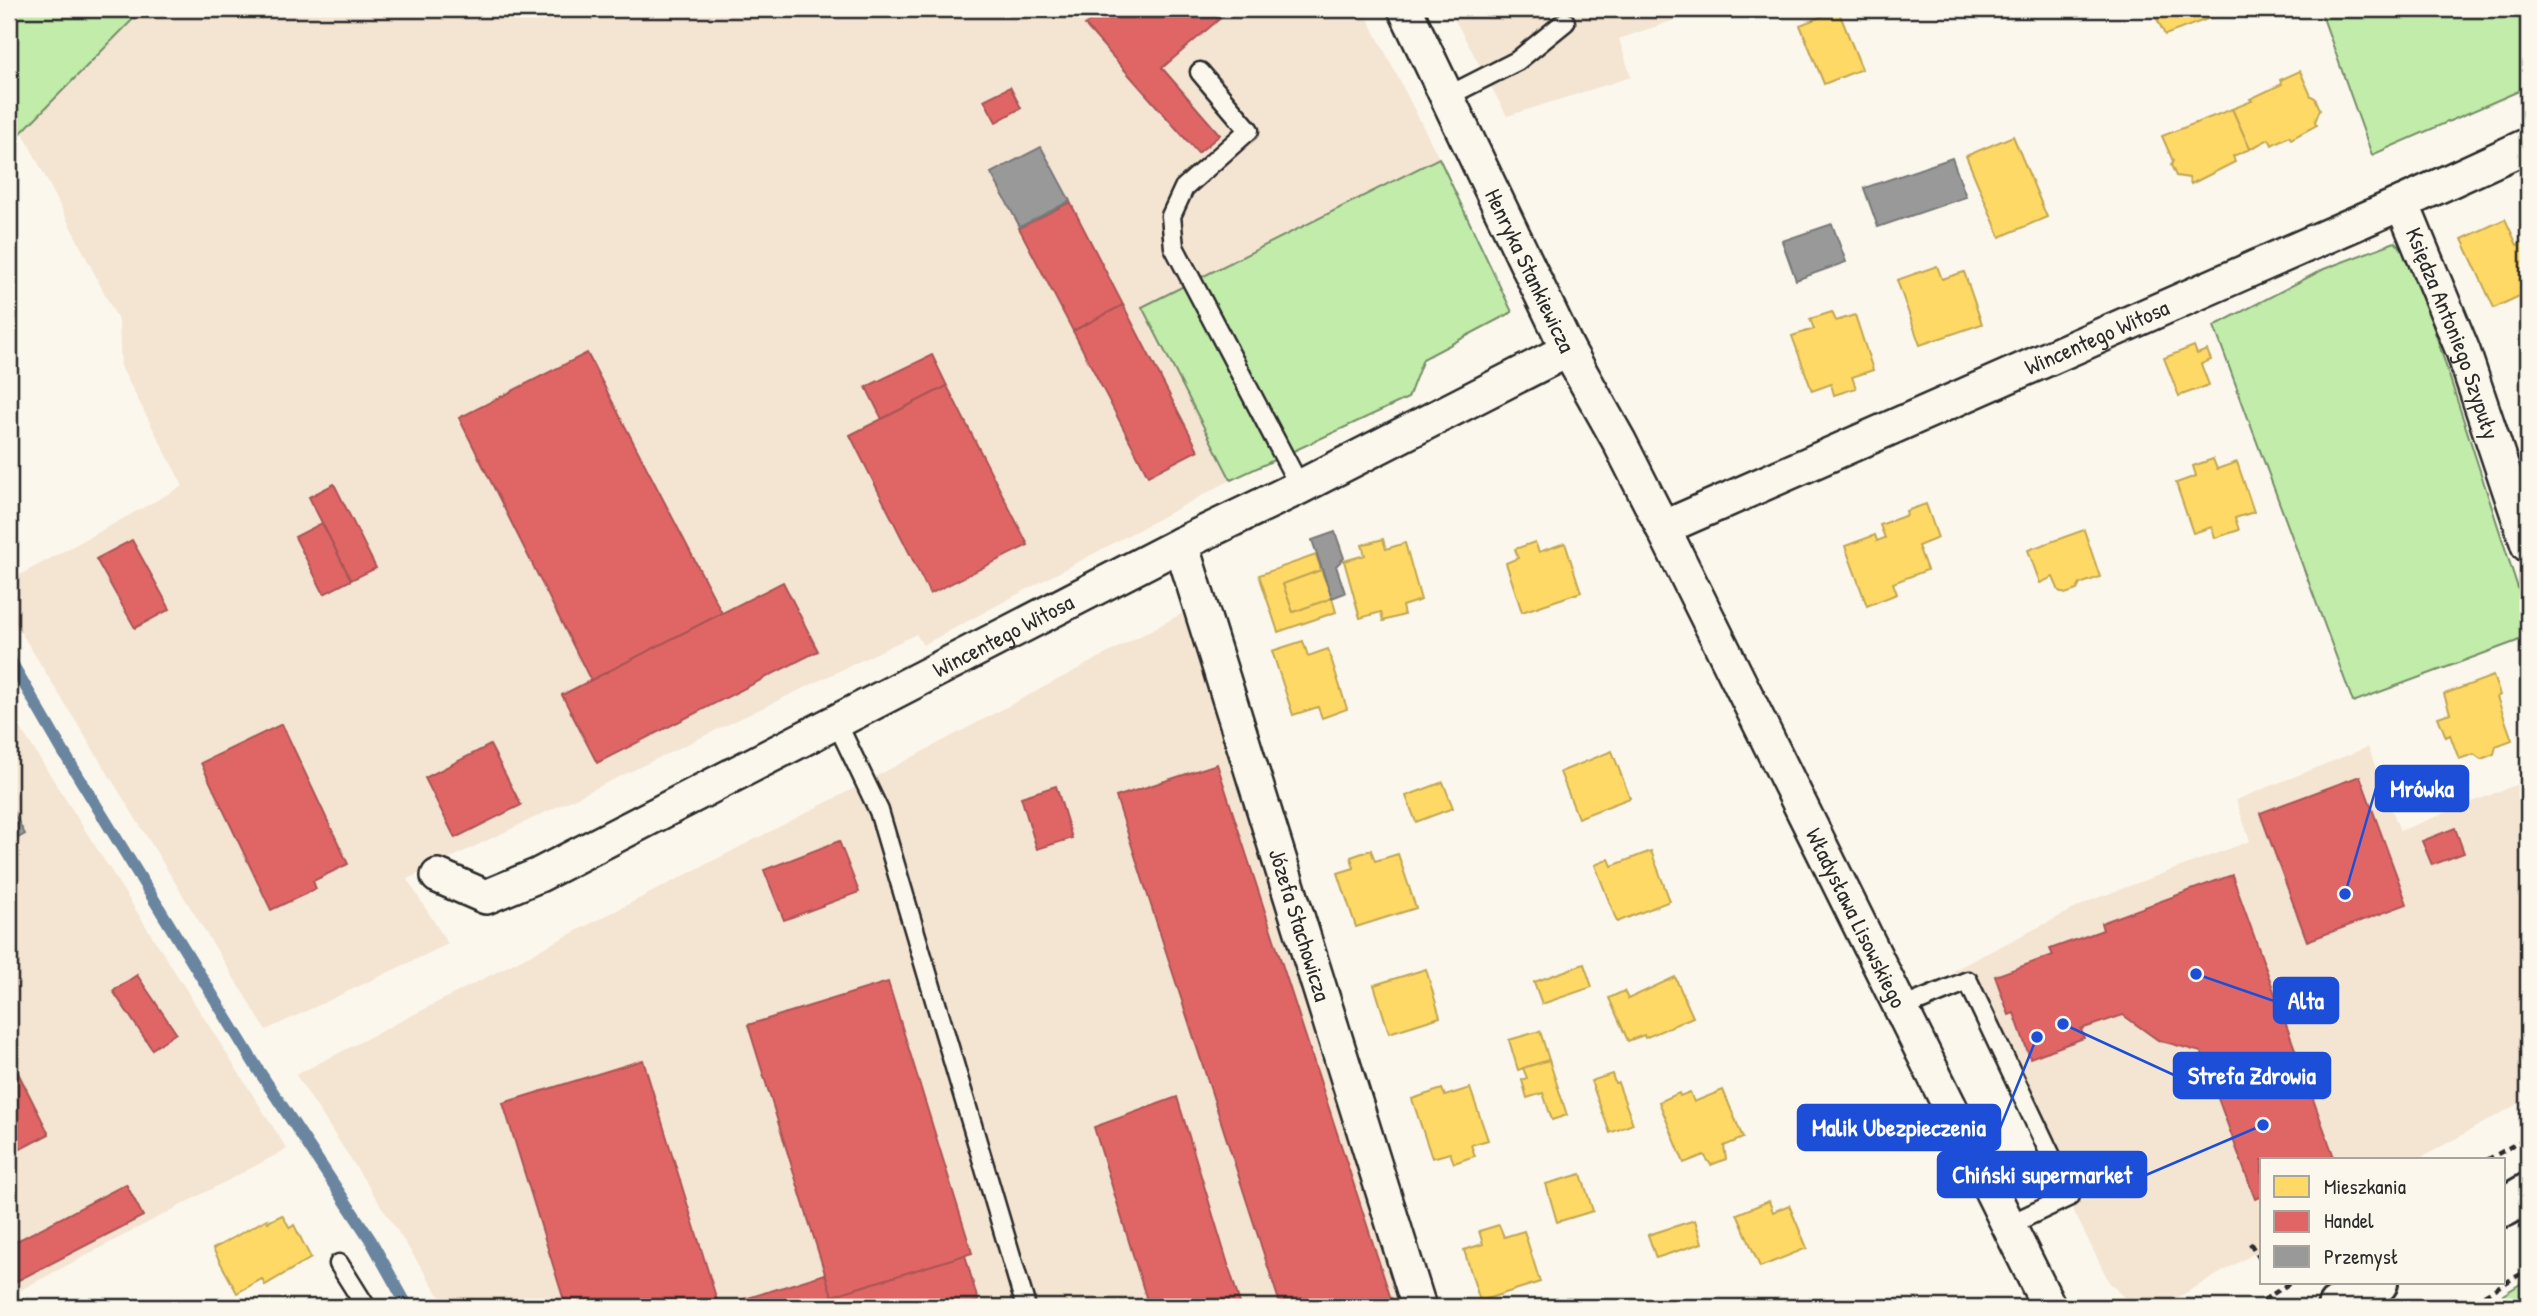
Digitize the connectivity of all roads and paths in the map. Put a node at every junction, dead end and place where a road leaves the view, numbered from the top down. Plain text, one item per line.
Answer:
1 (1405, 9) edge
2 (1565, 22) dead end
3 (1200, 72) dead end
4 (1448, 96) junction
5 (2528, 145) edge
6 (2402, 203) junction
7 (1568, 350) junction
8 (1300, 487) junction
9 (1664, 528) junction
10 (1181, 544) junction
11 (2528, 545) edge
12 (836, 721) junction
13 (438, 876) dead end
14 (1902, 1008) junction
15 (2528, 1137) edge
16 (2491, 1158) edge
17 (2528, 1193) edge
18 (2506, 1206) edge
19 (2009, 1225) junction
20 (2250, 1243) dead end
21 (2260, 1259) edge
22 (339, 1264) dead end
23 (2528, 1270) edge
24 (2506, 1283) edge
25 (2277, 1284) edge
26 (2288, 1284) edge
27 (2376, 1284) edge
28 (2503, 1284) edge
29 (2280, 1289) junction
30 (366, 1307) edge
31 (1026, 1307) edge
32 (1419, 1307) edge
33 (2049, 1307) edge
34 (2253, 1307) edge
35 (2337, 1307) edge
36 (2463, 1307) edge

1 - 4 street, Henryka Stankiewicza
2 - 4 lane
3 - 8 lane
4 - 7 street, Henryka Stankiewicza
5 - 6 street, Wincentego Witosa
6 - 9 street, Wincentego Witosa
6 - 11 street, Księdza Antoniego Szypuły
7 - 8 street, Wincentego Witosa
7 - 9 street, Henryka Stankiewicza
8 - 10 street, Wincentego Witosa
9 - 14 street, Władysława Lisowskiego
10 - 12 street, Wincentego Witosa
10 - 32 street, Józefa Stachowicza
12 - 13 street, Wincentego Witosa
12 - 31 lane
14 - 19 street, Władysława Lisowskiego
14 - 19 lane
15 - 16 path
17 - 18 main road
19 - 33 street, Władysława Lisowskiego
20 - 21 path
22 - 30 lane
23 - 24 path
25 - 29 path
26 - 29 path
27 - 35 main road
28 - 36 path
29 - 34 path

